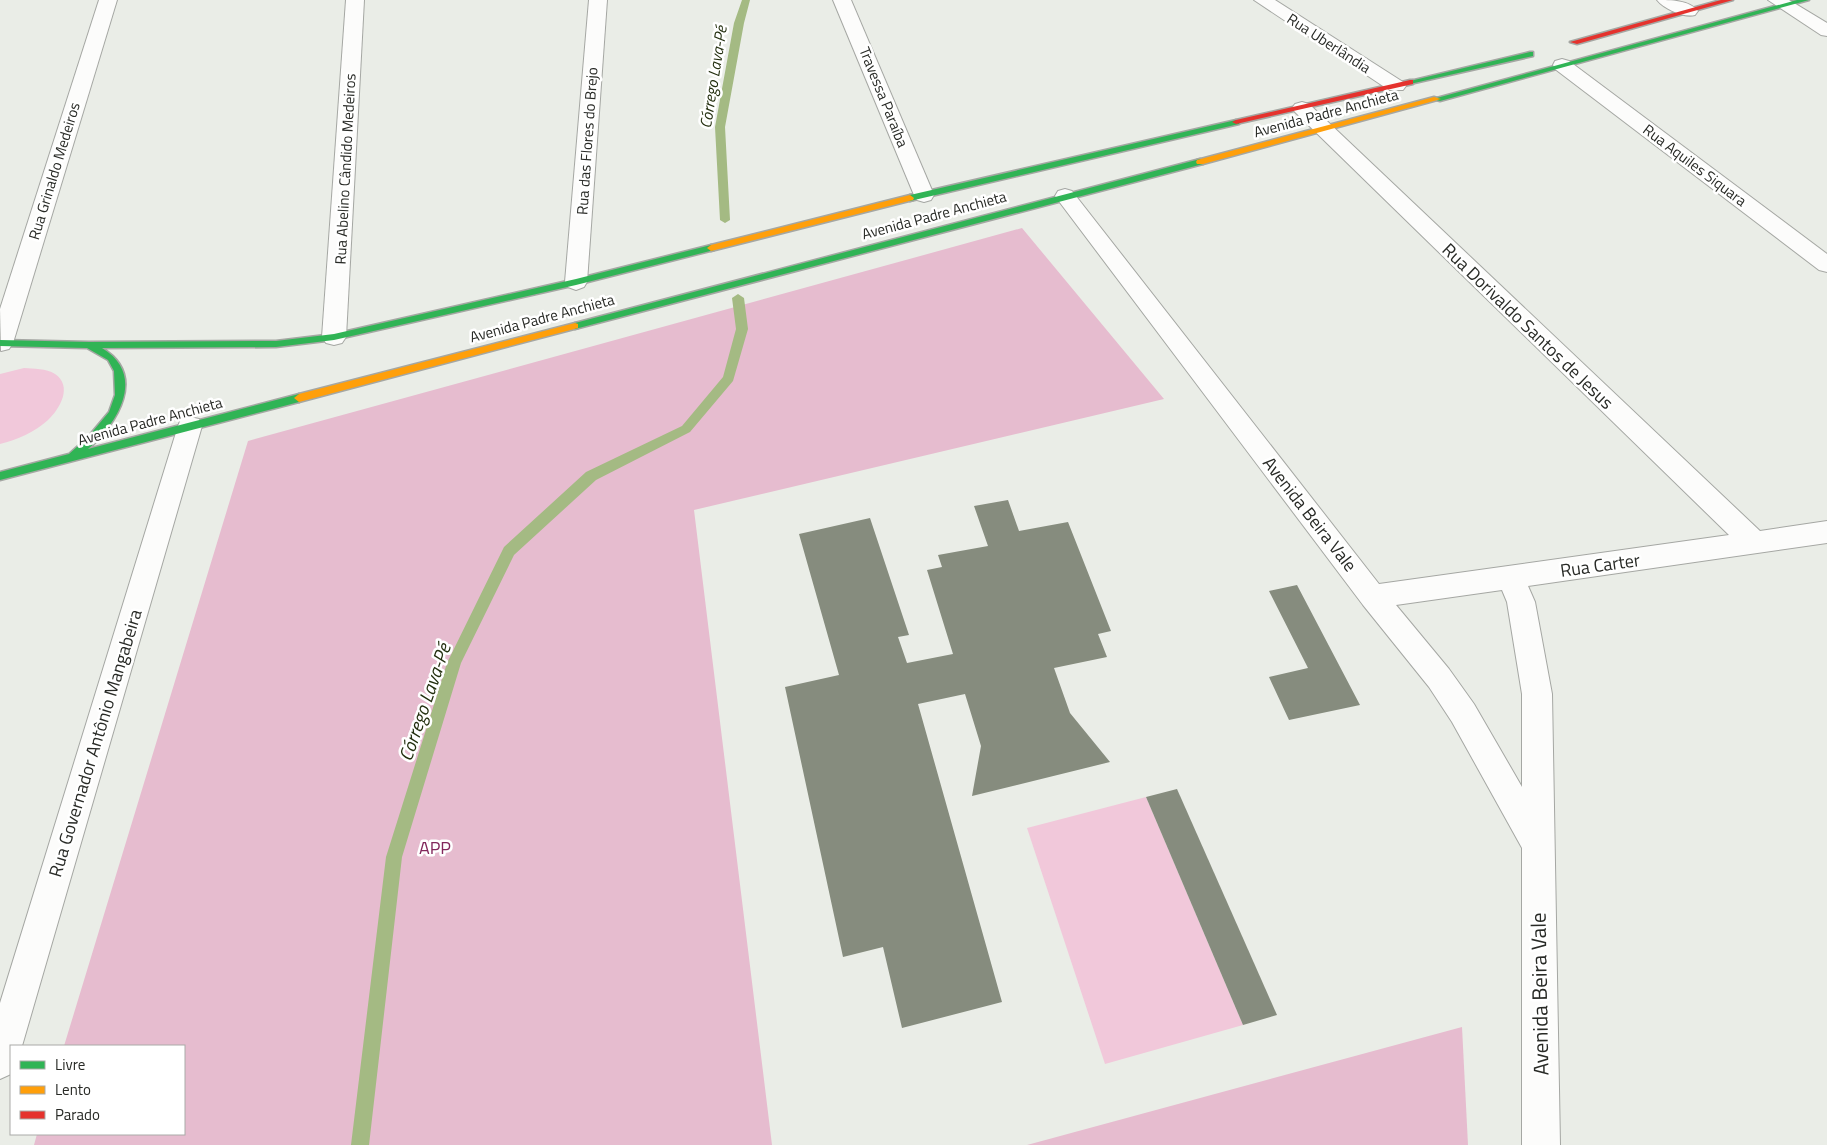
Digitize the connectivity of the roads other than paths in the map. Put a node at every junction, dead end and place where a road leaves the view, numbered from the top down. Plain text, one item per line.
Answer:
1 (108, 0) edge
2 (355, 0) edge
3 (598, 0) edge
4 (842, 0) edge
5 (1263, 0) edge
6 (1666, 0) edge
7 (1729, 0) edge
8 (1805, 0) edge
9 (1781, 3) edge
10 (1689, 11) junction
11 (1827, 31) edge
12 (1542, 51) dead end
13 (1561, 55) junction
14 (1396, 86) junction
15 (1302, 108) junction
16 (1323, 130) junction
17 (924, 195) junction
18 (1065, 196) junction
19 (1827, 265) edge
20 (576, 282) junction
21 (334, 337) junction
22 (0, 343) edge
23 (89, 345) junction
24 (190, 426) junction
25 (70, 458) junction
26 (0, 476) edge
27 (1827, 532) edge
28 (1755, 543) junction
29 (1511, 578) junction
30 (1373, 597) junction
31 (1537, 843) junction
32 (0, 1061) edge
33 (1541, 1145) edge

1 - 22 street, Rua Grinaldo Medeiros
2 - 21 street, Rua Abelino Cândido Medeiros
3 - 20 street, Rua das Flores do Brejo
4 - 17 street, Travessa Paraíba
5 - 14 street, Rua Uberlândia
6 - 10 street
7 - 10 street, Avenida Padre Anchieta
8 - 9 street, Avenida Padre Anchieta
9 - 11 street
9 - 13 street, Avenida Padre Anchieta
10 - 13 street, Avenida Padre Anchieta
12 - 14 street, Avenida Padre Anchieta
13 - 16 street, Avenida Padre Anchieta
13 - 19 street, Rua Aquiles Siquara
14 - 15 street, Avenida Padre Anchieta
15 - 16 street, Rua Dorivaldo Santos de Jesus
15 - 17 street, Avenida Padre Anchieta
16 - 18 street, Avenida Padre Anchieta
16 - 28 street, Rua Dorivaldo Santos de Jesus
17 - 20 street, Avenida Padre Anchieta
18 - 24 street, Avenida Padre Anchieta
18 - 30 street, Avenida Beira Vale
20 - 21 street, Avenida Padre Anchieta
21 - 23 street, Avenida Padre Anchieta
22 - 23 street, Avenida Padre Anchieta
23 - 25 street, Avenida Padre Anchieta
24 - 25 street, Avenida Padre Anchieta
24 - 32 street, Rua Governador Antônio Mangabeira
25 - 26 street, Avenida Padre Anchieta
27 - 28 street, Rua Carter
28 - 29 street, Rua Carter
29 - 30 street, Rua Carter
29 - 31 street, Avenida Beira Vale
30 - 31 street, Avenida Beira Vale
31 - 33 street, Avenida Beira Vale

